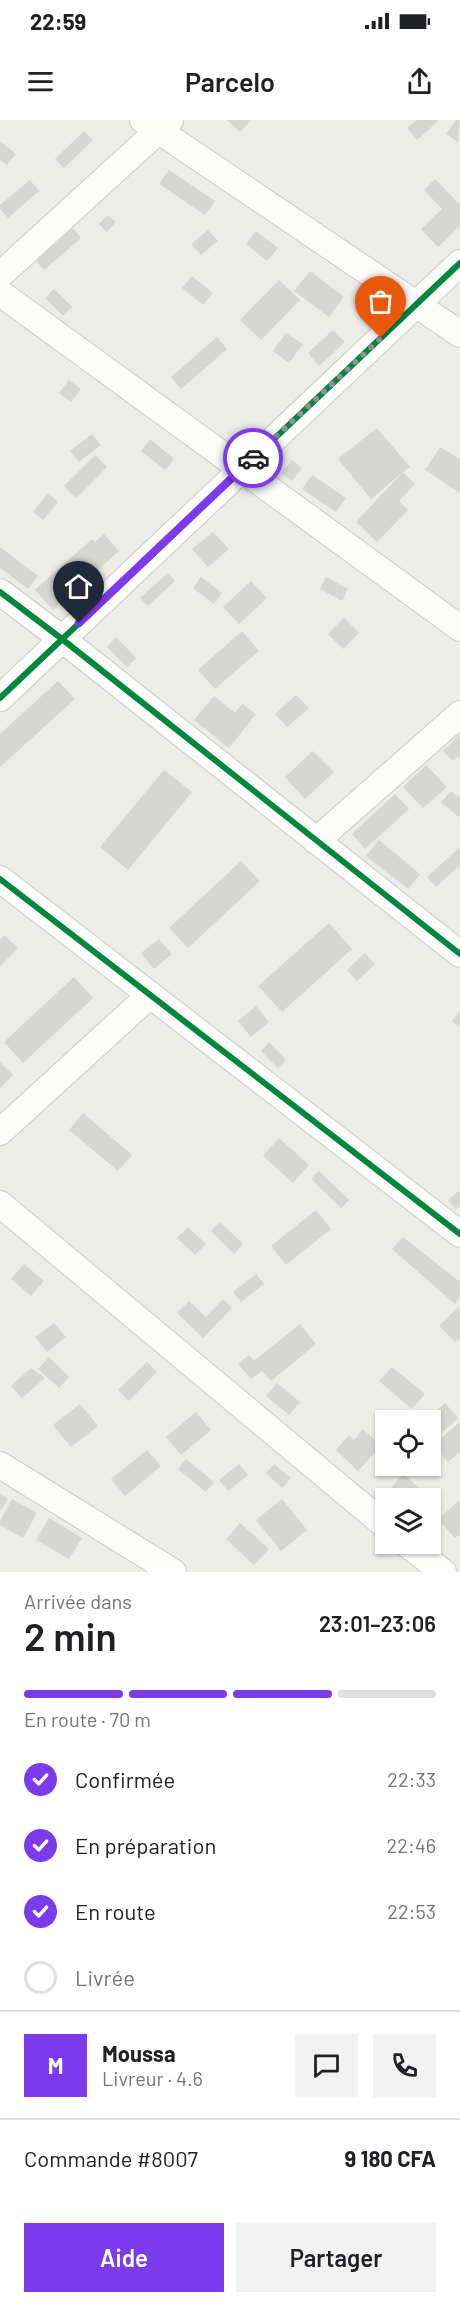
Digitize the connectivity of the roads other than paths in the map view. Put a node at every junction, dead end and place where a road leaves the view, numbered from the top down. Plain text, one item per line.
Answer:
1 (157, 124) edge
2 (460, 263) edge
3 (0, 275) edge
4 (0, 293) edge
5 (415, 305) junction
6 (460, 334) edge
7 (242, 468) junction
8 (0, 592) edge
9 (460, 628) edge
10 (62, 639) junction
11 (0, 698) edge
12 (460, 714) edge
13 (316, 841) junction
14 (0, 879) edge
15 (460, 954) edge
16 (150, 995) junction
17 (0, 1132) edge
18 (0, 1204) edge
19 (460, 1234) edge
20 (0, 1465) edge
21 (375, 1517) edge
22 (420, 1554) edge
23 (460, 1565) edge
24 (172, 1572) edge
25 (442, 1572) edge
26 (452, 1572) edge

1 - 3 street
1 - 5 street
2 - 5 street
4 - 7 street
5 - 6 street
5 - 7 street
7 - 9 street
7 - 10 street
8 - 10 street
10 - 11 street
10 - 13 street
12 - 13 street
13 - 15 street
14 - 16 street
16 - 17 street
16 - 19 street
18 - 21 street
20 - 24 street
22 - 25 street
23 - 26 street

